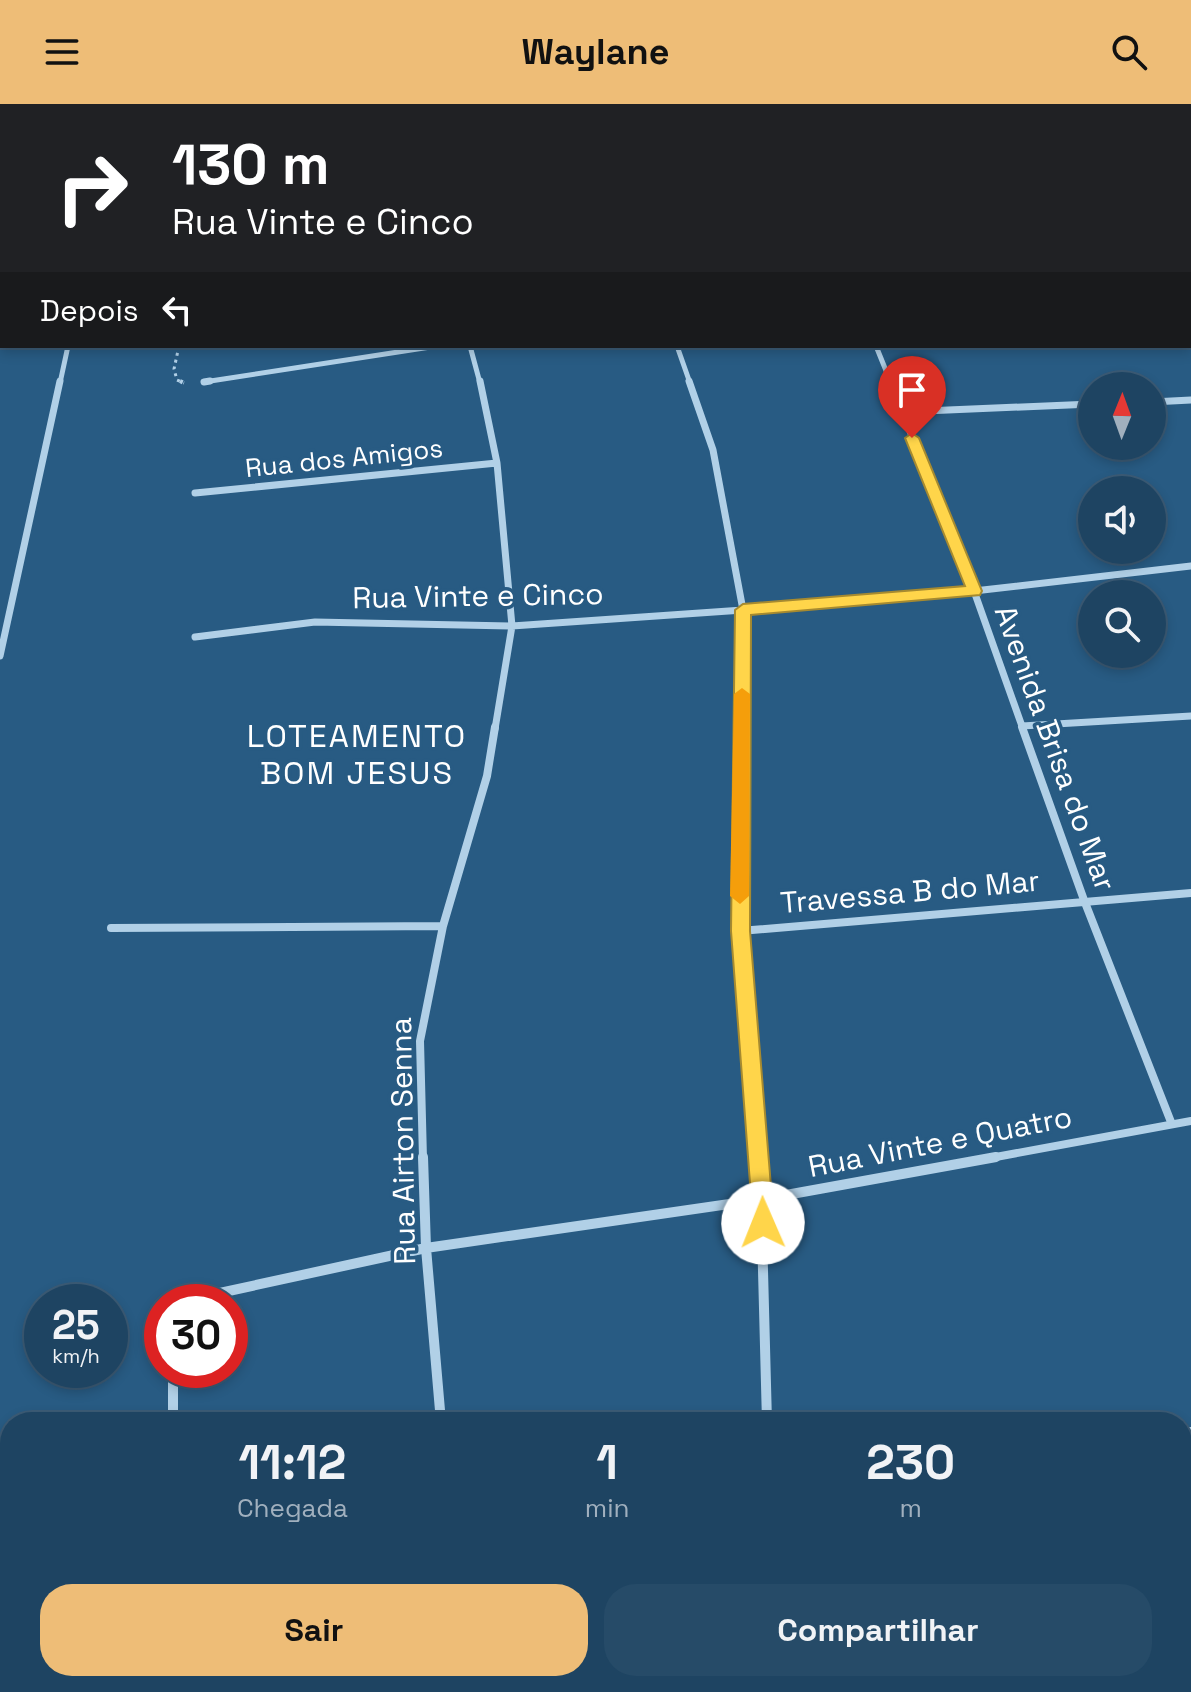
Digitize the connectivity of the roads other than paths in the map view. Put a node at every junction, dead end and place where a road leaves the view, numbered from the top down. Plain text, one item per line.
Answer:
1 (68, 348) edge
2 (424, 348) edge
3 (471, 348) edge
4 (678, 348) edge
5 (877, 348) edge
6 (204, 382) dead end
7 (1191, 400) edge
8 (1166, 401) edge
9 (1078, 405) edge
10 (901, 412) junction
11 (497, 463) junction
12 (195, 493) dead end
13 (1191, 566) edge
14 (974, 591) junction
15 (743, 610) junction
16 (512, 626) junction
17 (195, 637) dead end
18 (0, 656) edge
19 (1191, 716) edge
20 (1022, 726) junction
21 (1191, 893) edge
22 (1084, 900) junction
23 (443, 926) junction
24 (111, 928) dead end
25 (740, 931) junction
26 (1191, 1121) edge
27 (1171, 1122) junction
28 (764, 1199) junction
29 (426, 1248) junction
30 (248, 1287) edge
31 (173, 1388) edge
32 (173, 1412) edge
33 (440, 1412) edge
34 (767, 1412) edge

1 - 18 street
2 - 6 street
3 - 11 street, Rua Airton Senna
4 - 15 street
5 - 10 street, Avenida Brisa do Mar
7 - 8 street
9 - 10 street
10 - 14 street, Avenida Brisa do Mar
11 - 12 street, Rua dos Amigos
11 - 16 street, Rua Airton Senna
13 - 14 street, Rua Vinte e Cinco
14 - 15 street, Rua Vinte e Cinco
14 - 20 street, Avenida Brisa do Mar
15 - 16 street, Rua Vinte e Cinco
15 - 25 street
16 - 17 street, Rua Vinte e Cinco
16 - 23 street, Rua Airton Senna
19 - 20 street
20 - 22 street, Avenida Brisa do Mar
21 - 22 street
22 - 25 street, Travessa B do Mar
22 - 27 street, Avenida Brisa do Mar
23 - 24 street
23 - 29 street, Rua Airton Senna
25 - 28 street
26 - 27 street, Rua Vinte e Quatro
27 - 28 street, Rua Vinte e Quatro
28 - 29 street, Rua Vinte e Quatro
28 - 34 street
29 - 30 street, Rua Vinte e Quatro
29 - 33 street, Rua Airton Senna
31 - 32 street

